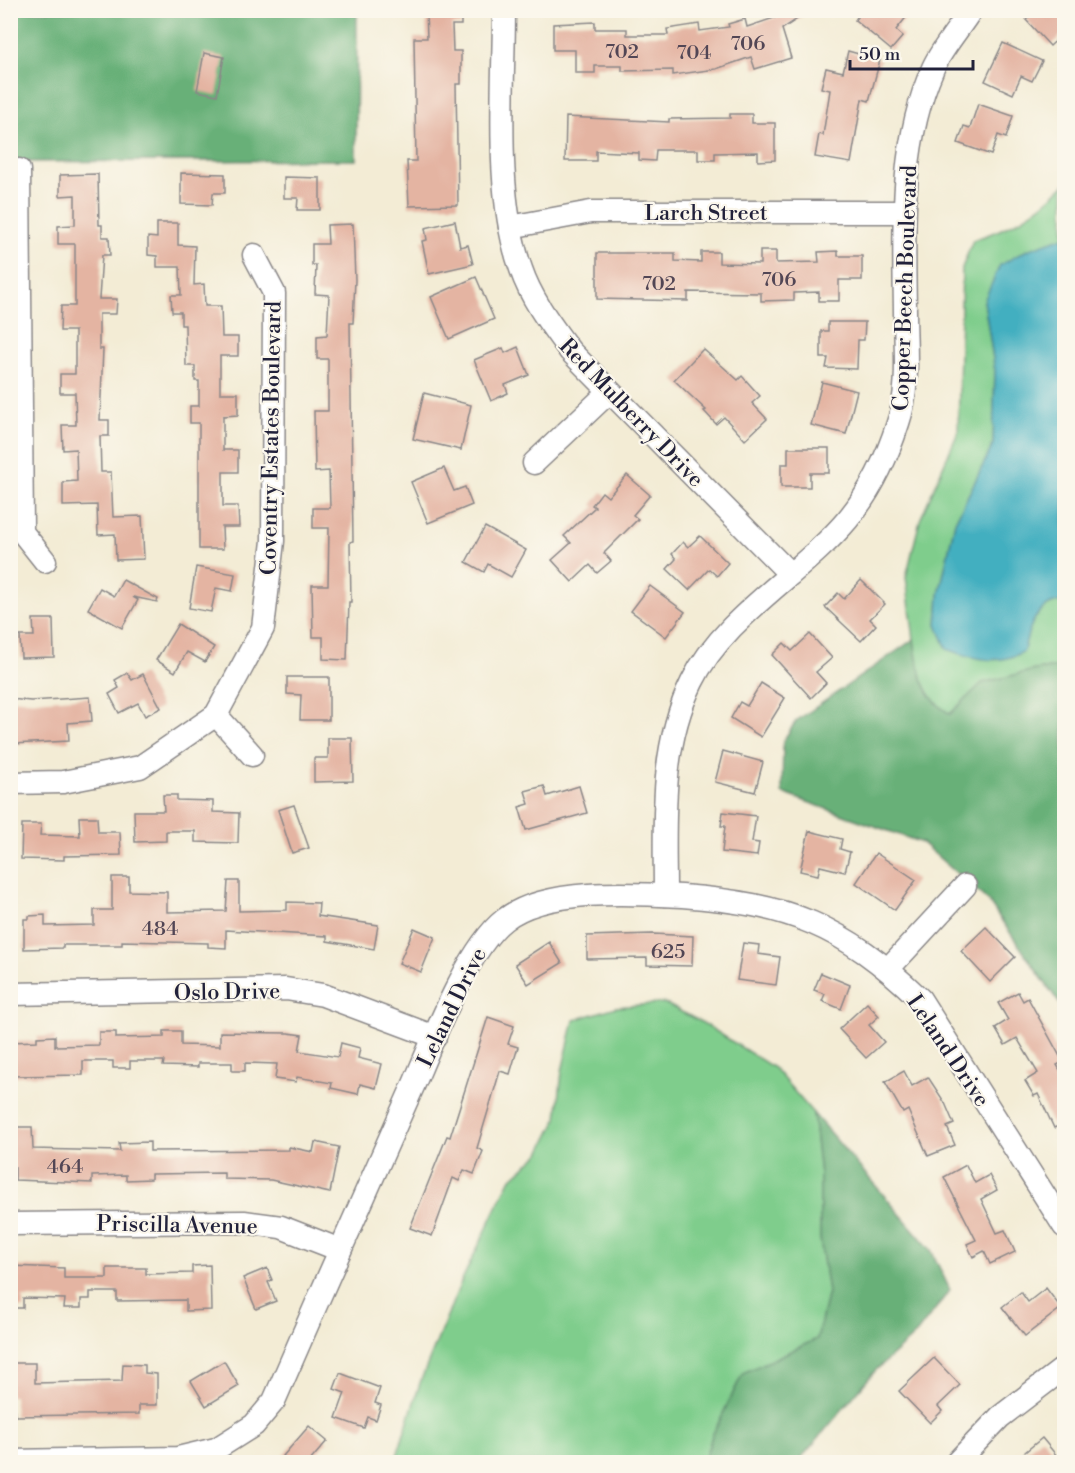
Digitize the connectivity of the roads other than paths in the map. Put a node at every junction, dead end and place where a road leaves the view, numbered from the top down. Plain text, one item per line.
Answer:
1 (504, 10) edge
2 (972, 10) edge
3 (19, 170) dead end
4 (903, 212) junction
5 (510, 227) junction
6 (254, 255) dead end
7 (15, 260) edge
8 (609, 392) junction
9 (534, 463) dead end
10 (45, 561) dead end
11 (789, 574) junction
12 (216, 715) junction
13 (252, 755) dead end
14 (10, 783) edge
15 (965, 886) dead end
16 (665, 895) junction
17 (888, 969) junction
18 (10, 994) edge
19 (435, 1037) junction
20 (10, 1224) edge
21 (1065, 1226) edge
22 (339, 1250) junction
23 (1065, 1368) edge
24 (178, 1460) edge
25 (10, 1461) edge
26 (957, 1462) edge

1 - 5 street, Red Mulberry Drive
2 - 4 street, Copper Beech Boulevard
3 - 7 street
4 - 5 street, Larch Street
4 - 11 street, Copper Beech Boulevard
5 - 8 street, Red Mulberry Drive
6 - 12 street, Coventry Estates Boulevard
7 - 10 street
8 - 9 street
8 - 11 street, Red Mulberry Drive
11 - 16 street, Copper Beech Boulevard
12 - 13 street
12 - 14 street, Coventry Estates Boulevard
15 - 17 street
16 - 17 street, Leland Drive
16 - 19 street, Leland Drive
17 - 21 street, Leland Drive
18 - 19 street, Oslo Drive
19 - 22 street, Leland Drive
20 - 22 street, Priscilla Avenue
22 - 24 street, Leland Drive
23 - 26 street
24 - 25 street, Leland Drive

